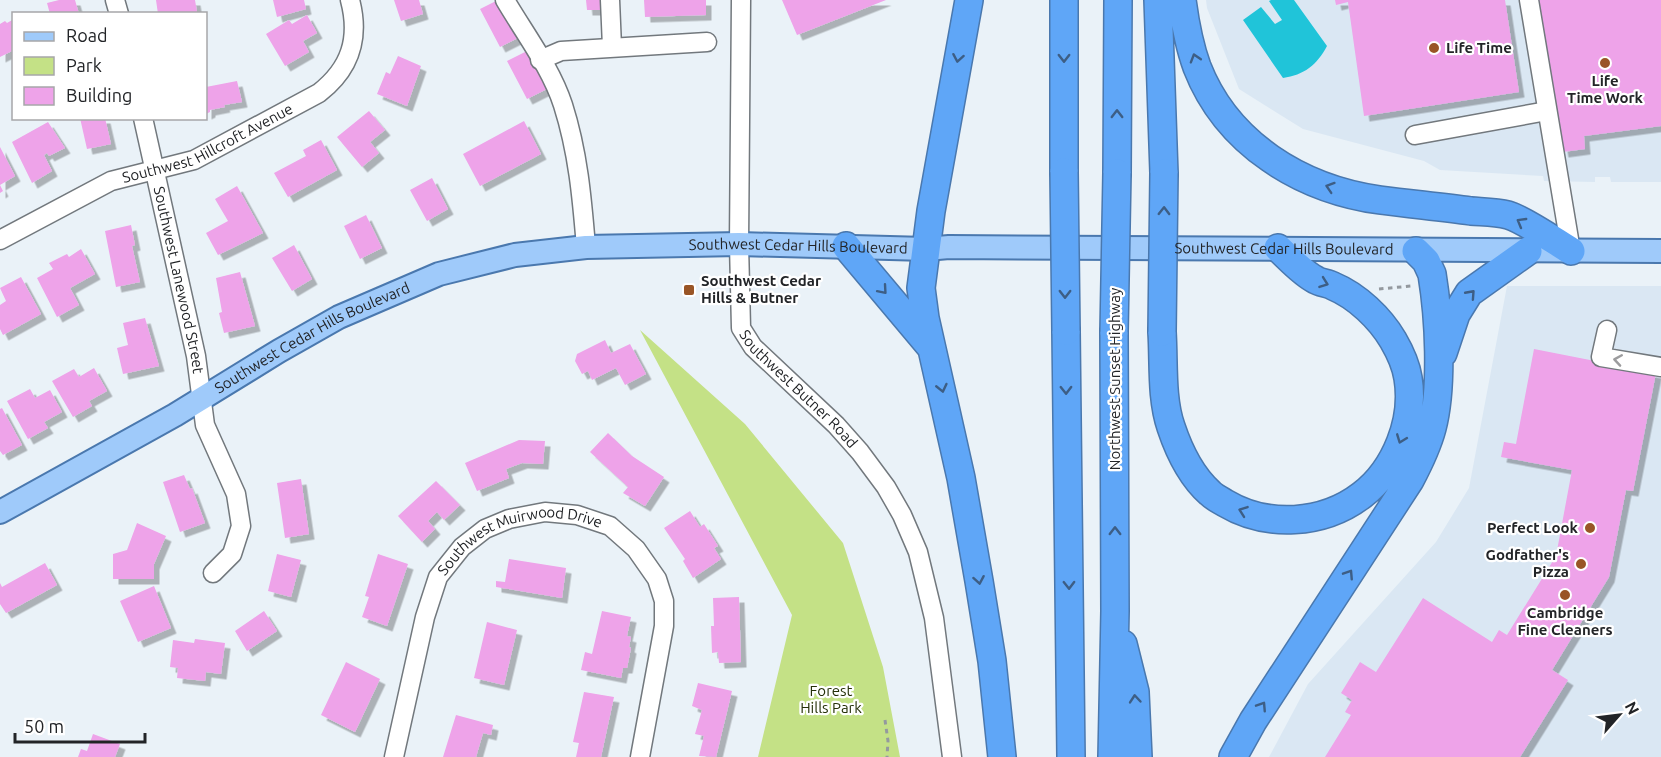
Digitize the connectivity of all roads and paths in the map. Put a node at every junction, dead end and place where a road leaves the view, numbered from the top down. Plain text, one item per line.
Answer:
1 (350, 0) edge
2 (505, 0) edge
3 (610, 0) edge
4 (741, 0) edge
5 (969, 0) edge
6 (1064, 0) edge
7 (1118, 0) edge
8 (1158, 0) edge
9 (1182, 0) edge
10 (1529, 0) edge
11 (707, 42) dead end
12 (612, 47) junction
13 (540, 60) junction
14 (1547, 111) junction
15 (143, 120) edge
16 (1415, 135) dead end
17 (154, 170) junction
18 (0, 240) edge
19 (739, 244) junction
20 (846, 246) junction
21 (586, 247) junction
22 (1278, 248) junction
23 (926, 249) junction
24 (1416, 251) junction
25 (1528, 251) junction
26 (1571, 251) junction
27 (1661, 251) edge
28 (1419, 286) dead end
29 (1374, 290) dead end
30 (1607, 330) dead end
31 (932, 349) junction
32 (1439, 366) junction
33 (1661, 367) edge
34 (202, 398) junction
35 (0, 512) edge
36 (213, 573) dead end
37 (1115, 611) junction
38 (885, 720) dead end
39 (394, 757) edge
40 (640, 757) edge
41 (887, 757) edge
42 (952, 757) edge
43 (1002, 757) edge
44 (1071, 757) edge
45 (1112, 757) edge
46 (1138, 757) edge
47 (1233, 757) edge

1 - 17 street, Southwest Hillcroft Avenue
2 - 13 street
3 - 12 street
4 - 19 street, Southwest Butner Road
5 -> 23 highway
6 -> 44 highway, bridge
37 -> 7 highway, Northwest Sunset Highway, bridge
22 -> 8 highway, bridge
26 -> 9 highway
10 - 14 street
11 - 12 street
12 - 13 street
13 - 21 street
14 - 16 street
14 - 26 street
15 - 17 street, Southwest Lanewood Street
17 - 18 street, Southwest Hillcroft Avenue
17 - 34 street, Southwest Lanewood Street
19 - 20 main road, Southwest Cedar Hills Boulevard
19 - 21 main road, Southwest Cedar Hills Boulevard
19 - 42 street, Southwest Butner Road
20 - 23 main road, Southwest Cedar Hills Boulevard
20 -> 31 highway
21 - 34 main road, Southwest Cedar Hills Boulevard
22 - 23 main road, Southwest Cedar Hills Boulevard
22 - 24 main road, Southwest Cedar Hills Boulevard
23 - 31 highway
24 - 25 main road, Southwest Cedar Hills Boulevard
24 - 32 highway
25 - 26 main road, Southwest Cedar Hills Boulevard
32 -> 25 highway
26 - 27 main road, Southwest Cedar Hills Boulevard
28 - 29 path
33 -> 30 street
31 -> 43 highway
47 -> 32 highway
34 - 35 main road, Southwest Cedar Hills Boulevard
34 - 36 street, Southwest Lanewood Street
37 - 45 highway, Northwest Sunset Highway
46 -> 37 highway
38 - 41 path
39 - 40 street, Southwest Muirwood Drive

